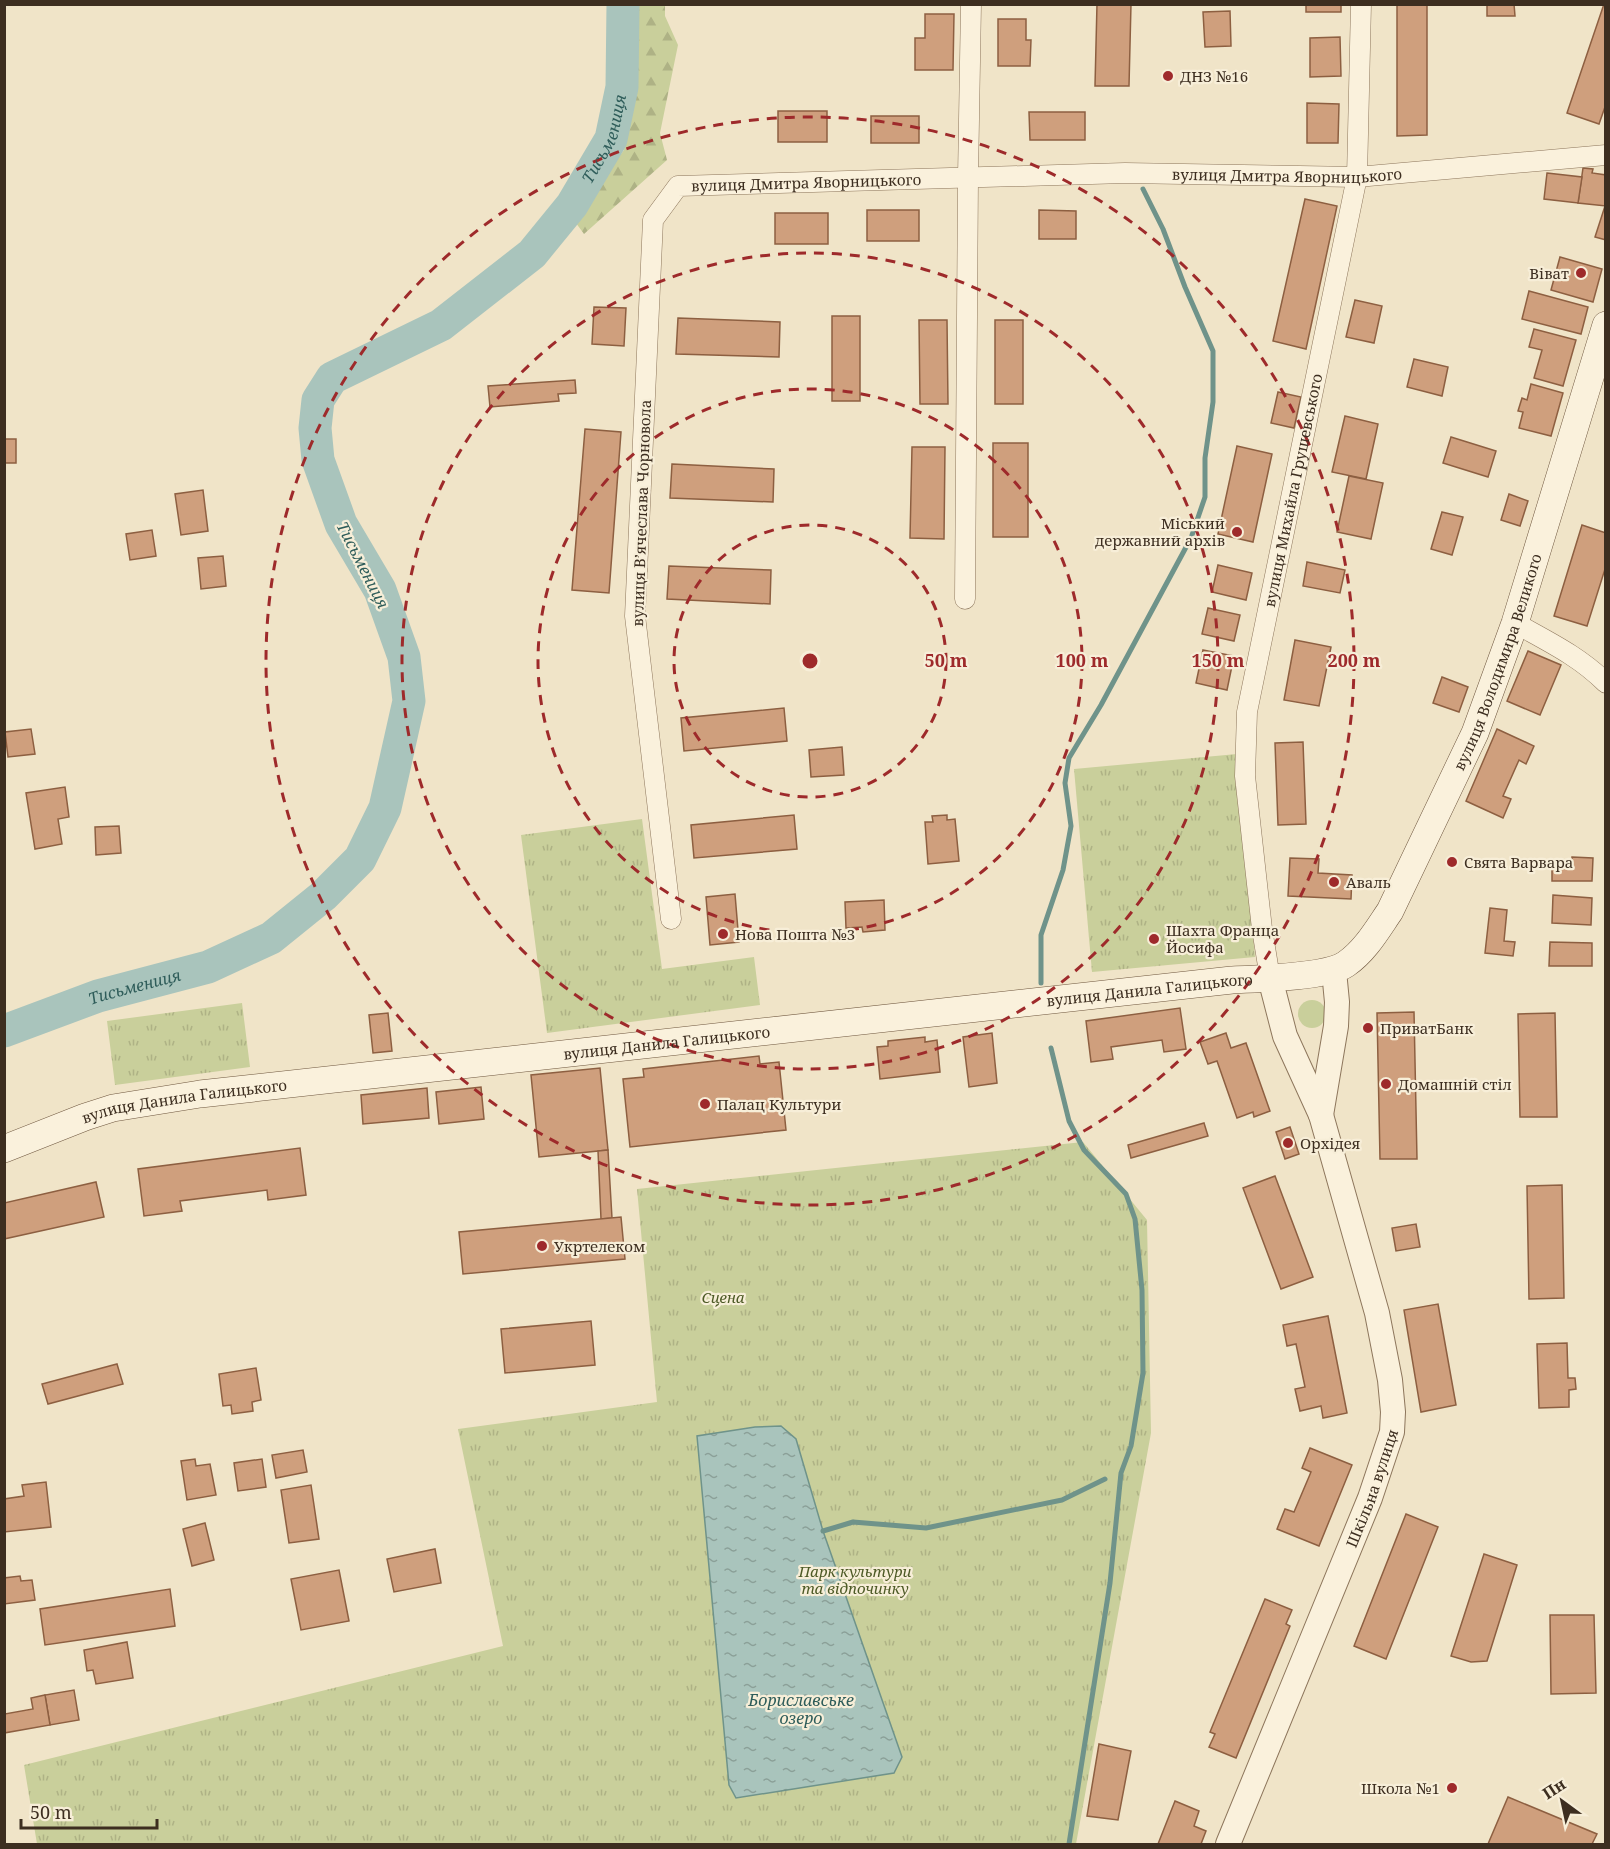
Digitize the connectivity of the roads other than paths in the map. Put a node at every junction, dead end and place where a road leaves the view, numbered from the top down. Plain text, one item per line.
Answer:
1 (971, 4) edge
2 (1361, 4) edge
3 (1605, 155) edge
4 (968, 177) junction
5 (1357, 177) junction
6 (678, 186) joint
7 (1605, 325) edge
8 (965, 599) dead end
9 (1515, 623) junction
10 (1605, 683) edge
11 (671, 919) dead end
12 (1334, 970) junction
13 (1270, 978) junction
14 (1322, 1115) junction
15 (4, 1149) edge
16 (1228, 1845) edge

1 - 4 street
2 - 5 street, вулиця Михайла Грушевського
3 - 5 street, вулиця Дмитра Яворницького
4 - 5 street, вулиця Дмитра Яворницького
4 - 6 street, вулиця Дмитра Яворницького
4 - 8 street
5 - 13 street, вулиця Михайла Грушевського
6 - 11 street, вулиця Вʼячеслава Чорновола
7 - 9 main road, вулиця Володимира Великого
9 - 10 street
9 - 12 main road, вулиця Володимира Великого
12 - 13 main road, вулиця Данила Галицького
12 - 14 street, Шкільна вулиця
13 - 14 street, Шкільна вулиця
13 - 15 main road, вулиця Данила Галицького
14 - 16 street, Шкільна вулиця

